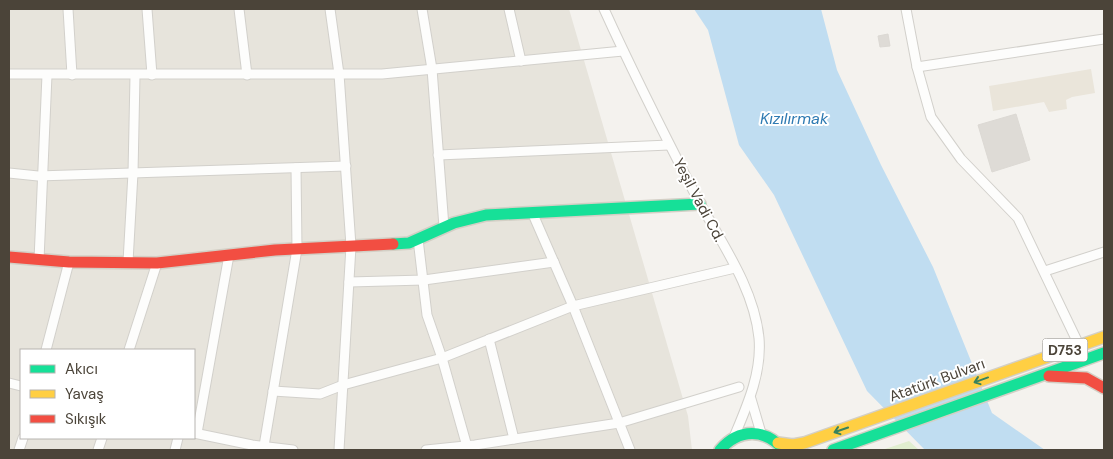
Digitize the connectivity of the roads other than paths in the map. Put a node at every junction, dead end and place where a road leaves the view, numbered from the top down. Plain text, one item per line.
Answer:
1 (68, 9) edge
2 (147, 9) edge
3 (239, 9) edge
4 (330, 9) edge
5 (422, 9) edge
6 (509, 9) edge
7 (604, 9) edge
8 (906, 9) edge
9 (1104, 39) edge
10 (623, 51) junction
11 (521, 61) junction
12 (917, 67) junction
13 (432, 69) junction
14 (9, 74) edge
15 (339, 74) junction
16 (47, 75) junction
17 (72, 75) junction
18 (247, 75) junction
19 (135, 76) junction
20 (152, 76) junction
21 (669, 145) junction
22 (438, 154) junction
23 (346, 166) junction
24 (296, 168) junction
25 (9, 173) edge
26 (133, 173) junction
27 (43, 176) junction
28 (700, 204) junction
29 (532, 212) junction
30 (444, 227) junction
31 (418, 239) junction
32 (351, 246) junction
33 (297, 249) junction
34 (1104, 252) edge
35 (229, 255) junction
36 (9, 257) edge
37 (39, 260) junction
38 (69, 262) junction
39 (128, 262) junction
40 (554, 262) junction
41 (157, 263) junction
42 (735, 268) junction
43 (1045, 271) junction
44 (424, 280) junction
45 (349, 282) junction
46 (573, 306) junction
47 (1104, 337) edge
48 (489, 339) junction
49 (1079, 345) junction
50 (46, 349) edge
51 (129, 349) edge
52 (1104, 353) edge
53 (442, 358) junction
54 (1034, 378) junction
55 (343, 385) junction
56 (740, 387) dead end
57 (1104, 388) edge
58 (273, 391) junction
59 (751, 399) junction
60 (619, 423) junction
61 (195, 433) edge
62 (761, 433) junction
63 (734, 437) junction
64 (514, 439) junction
65 (264, 446) junction
66 (781, 447) edge
67 (251, 448) edge
68 (468, 448) edge
69 (443, 449) edge
70 (294, 450) edge
71 (339, 450) edge
72 (426, 450) edge
73 (630, 450) edge
74 (720, 450) edge
75 (834, 450) edge

1 - 17 street
2 - 20 street
3 - 18 street
4 - 15 street
5 - 13 street
6 - 11 street
7 - 10 street, Yeşil Vadi Cd.
8 - 12 street
9 - 12 street
10 - 11 street
10 - 21 street, Yeşil Vadi Cd.
11 - 13 street
12 - 43 street
13 - 15 street
13 - 22 street
14 - 16 street
15 - 18 street
15 - 23 street
16 - 17 street
16 - 27 street
17 - 19 street
18 - 20 street
19 - 20 street
19 - 26 street
21 - 22 street
21 - 28 street, Yeşil Vadi Cd.
22 - 30 street
23 - 24 street
23 - 32 street
24 - 26 street
24 - 33 street
25 - 27 street
26 - 27 street
26 - 39 street
27 - 37 street
28 - 29 main road
28 - 42 street, Yeşil Vadi Cd.
29 - 30 main road
29 - 40 street
30 - 31 main road
31 - 32 main road
31 - 44 street
32 - 33 main road
32 - 45 street
33 - 35 main road
33 - 58 street
34 - 43 street
35 - 41 main road
35 - 61 street
36 - 37 main road
37 - 38 main road
38 - 39 main road
38 - 50 street
39 - 41 main road
40 - 44 street
40 - 46 street
41 - 51 street
42 - 46 street
42 - 59 street, Yeşil Vadi Cd.
43 - 49 street
44 - 45 street
44 - 53 street
45 - 55 street
46 - 48 street
46 - 60 street
47 - 49 main road, Atatürk Bulvarı / D753
48 - 53 street
48 - 64 street
49 -> 66 main road, Atatürk Bulvarı / D753
52 - 54 main road, Atatürk Bulvarı / D753
53 - 55 street
53 - 68 street
54 - 57 main road
54 - 75 main road, Atatürk Bulvarı
55 - 58 street
55 - 71 street
56 - 60 street
58 - 65 street
59 - 62 street
59 - 63 street
60 - 64 street
60 - 73 street
61 - 67 street
62 - 63 main road
62 - 66 main road, Atatürk Bulvarı
63 - 74 main road
64 - 68 street
65 - 67 street
65 - 70 street
68 - 69 street
69 - 72 street

